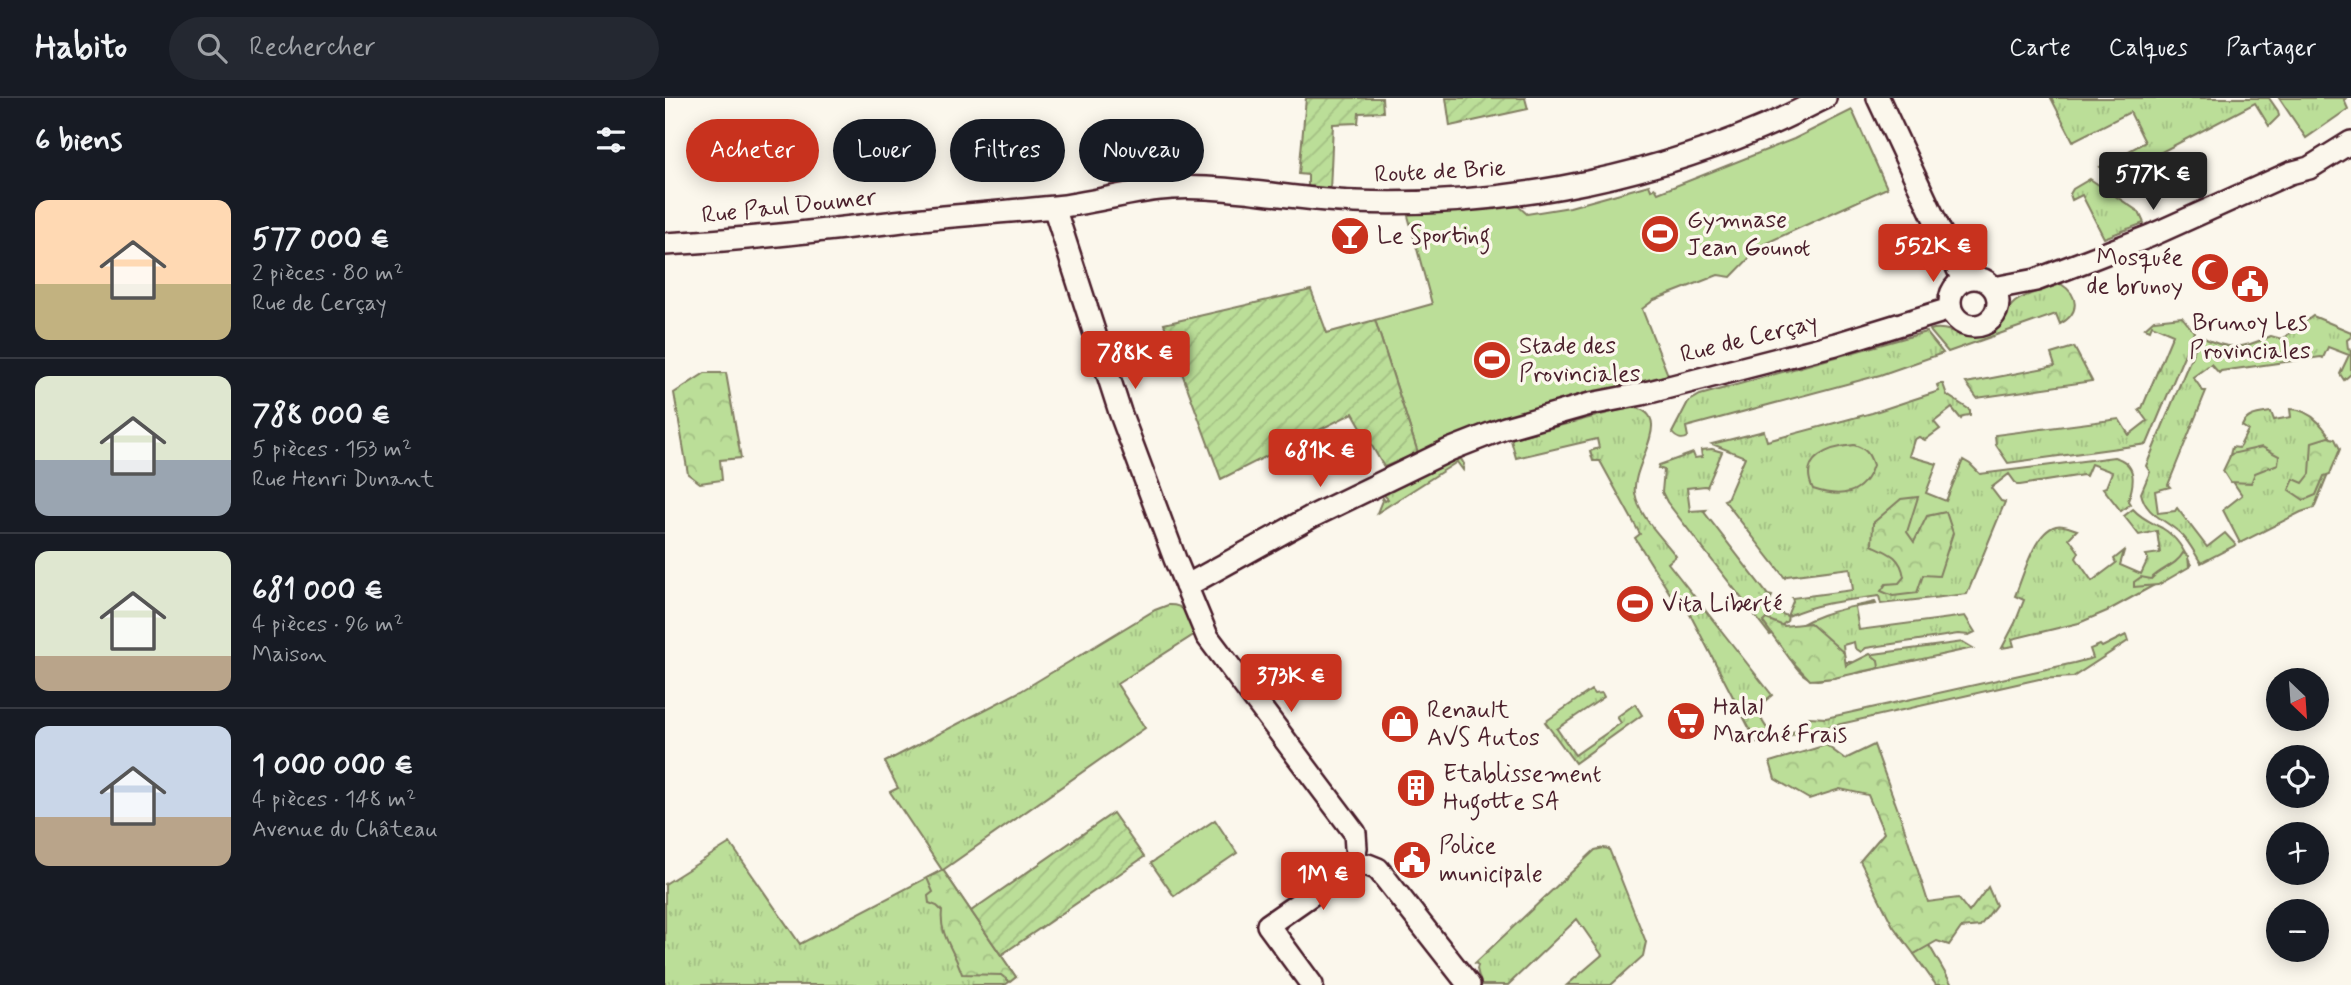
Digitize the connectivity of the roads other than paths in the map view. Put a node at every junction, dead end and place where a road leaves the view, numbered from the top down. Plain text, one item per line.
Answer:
1 (1825, 98) edge
2 (1878, 98) edge
3 (2351, 130) edge
4 (2351, 142) edge
5 (2290, 173) junction
6 (1054, 207) junction
7 (960, 215) joint
8 (665, 244) edge
9 (1963, 280) junction
10 (1997, 293) junction
11 (1950, 309) junction
12 (1186, 586) junction
13 (1359, 859) junction
14 (1312, 985) edge
15 (1469, 985) edge

1 - 6 street, Route de Brie
2 - 9 street
3 - 5 street
4 - 5 street
5 - 10 street
6 - 7 street, Route de Brie
6 - 12 street
7 - 8 street, Rue Paul Doumer
9 - 10 street
9 - 11 street
10 - 11 street
11 - 12 street, Rue de Cerçay
12 - 13 street
13 - 14 street
13 - 15 street

